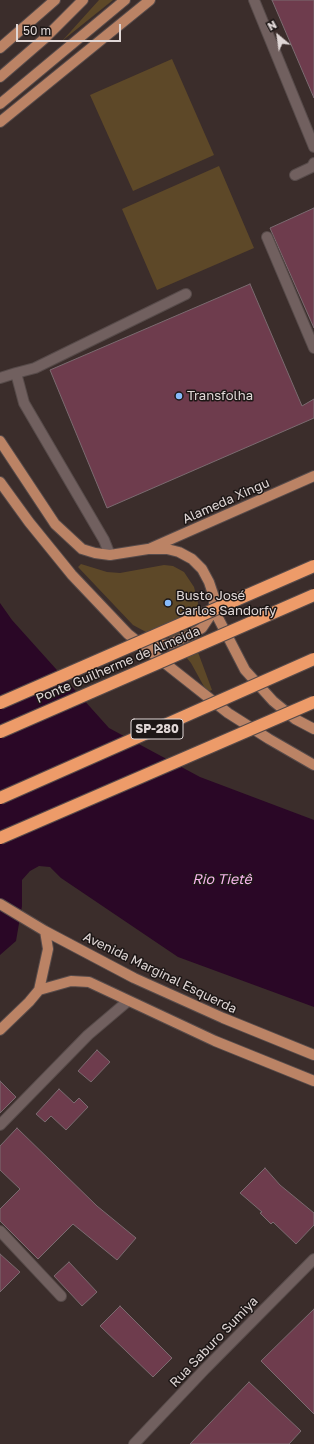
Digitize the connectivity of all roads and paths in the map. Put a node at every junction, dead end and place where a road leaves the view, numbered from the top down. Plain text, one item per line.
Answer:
1 (55, 0) edge
2 (83, 0) edge
3 (125, 0) edge
4 (150, 0) edge
5 (254, 0) edge
6 (0, 48) edge
7 (0, 77) edge
8 (0, 104) edge
9 (0, 122) edge
10 (314, 147) edge
11 (314, 163) edge
12 (295, 175) dead end
13 (267, 237) dead end
14 (186, 294) dead end
15 (314, 348) edge
16 (16, 373) junction
17 (0, 378) edge
18 (0, 442) edge
19 (314, 476) edge
20 (0, 482) edge
21 (148, 549) junction
22 (110, 555) junction
23 (314, 566) edge
24 (314, 596) edge
25 (214, 610) junction
26 (146, 648) junction
27 (314, 659) edge
28 (314, 702) edge
29 (0, 703) edge
30 (314, 729) edge
31 (0, 732) edge
32 (314, 765) edge
33 (0, 798) edge
34 (0, 838) edge
35 (0, 904) edge
36 (41, 929) junction
37 (39, 990) junction
38 (128, 1001) junction
39 (0, 1030) edge
40 (314, 1055) edge
41 (314, 1081) edge
42 (0, 1125) edge
43 (0, 1231) edge
44 (314, 1259) edge
45 (61, 1296) dead end
46 (134, 1444) edge

1 - 6 main road
2 - 7 main road
3 - 8 main road
4 - 9 main road
5 - 10 street
11 - 12 street
13 - 15 street
14 - 16 street
16 - 17 street
16 - 22 street
18 - 22 main road
19 - 21 main road, Alameda Xingu
20 - 26 main road
21 - 22 main road
21 - 25 main road
23 - 29 highway, bridge
24 - 31 highway, Ponte Guilherme de Almeida, bridge
25 - 26 main road
25 - 30 main road
26 - 32 main road
27 - 33 highway, SP-280, bridge
28 - 34 highway, bridge
35 - 36 main road, Avenida Marginal Esquerda
36 - 37 main road
36 - 40 main road, Avenida Marginal Esquerda
37 - 38 main road
37 - 39 main road
38 - 41 main road
38 - 42 street
43 - 45 street
44 - 46 street, Rua Saburo Sumiya

